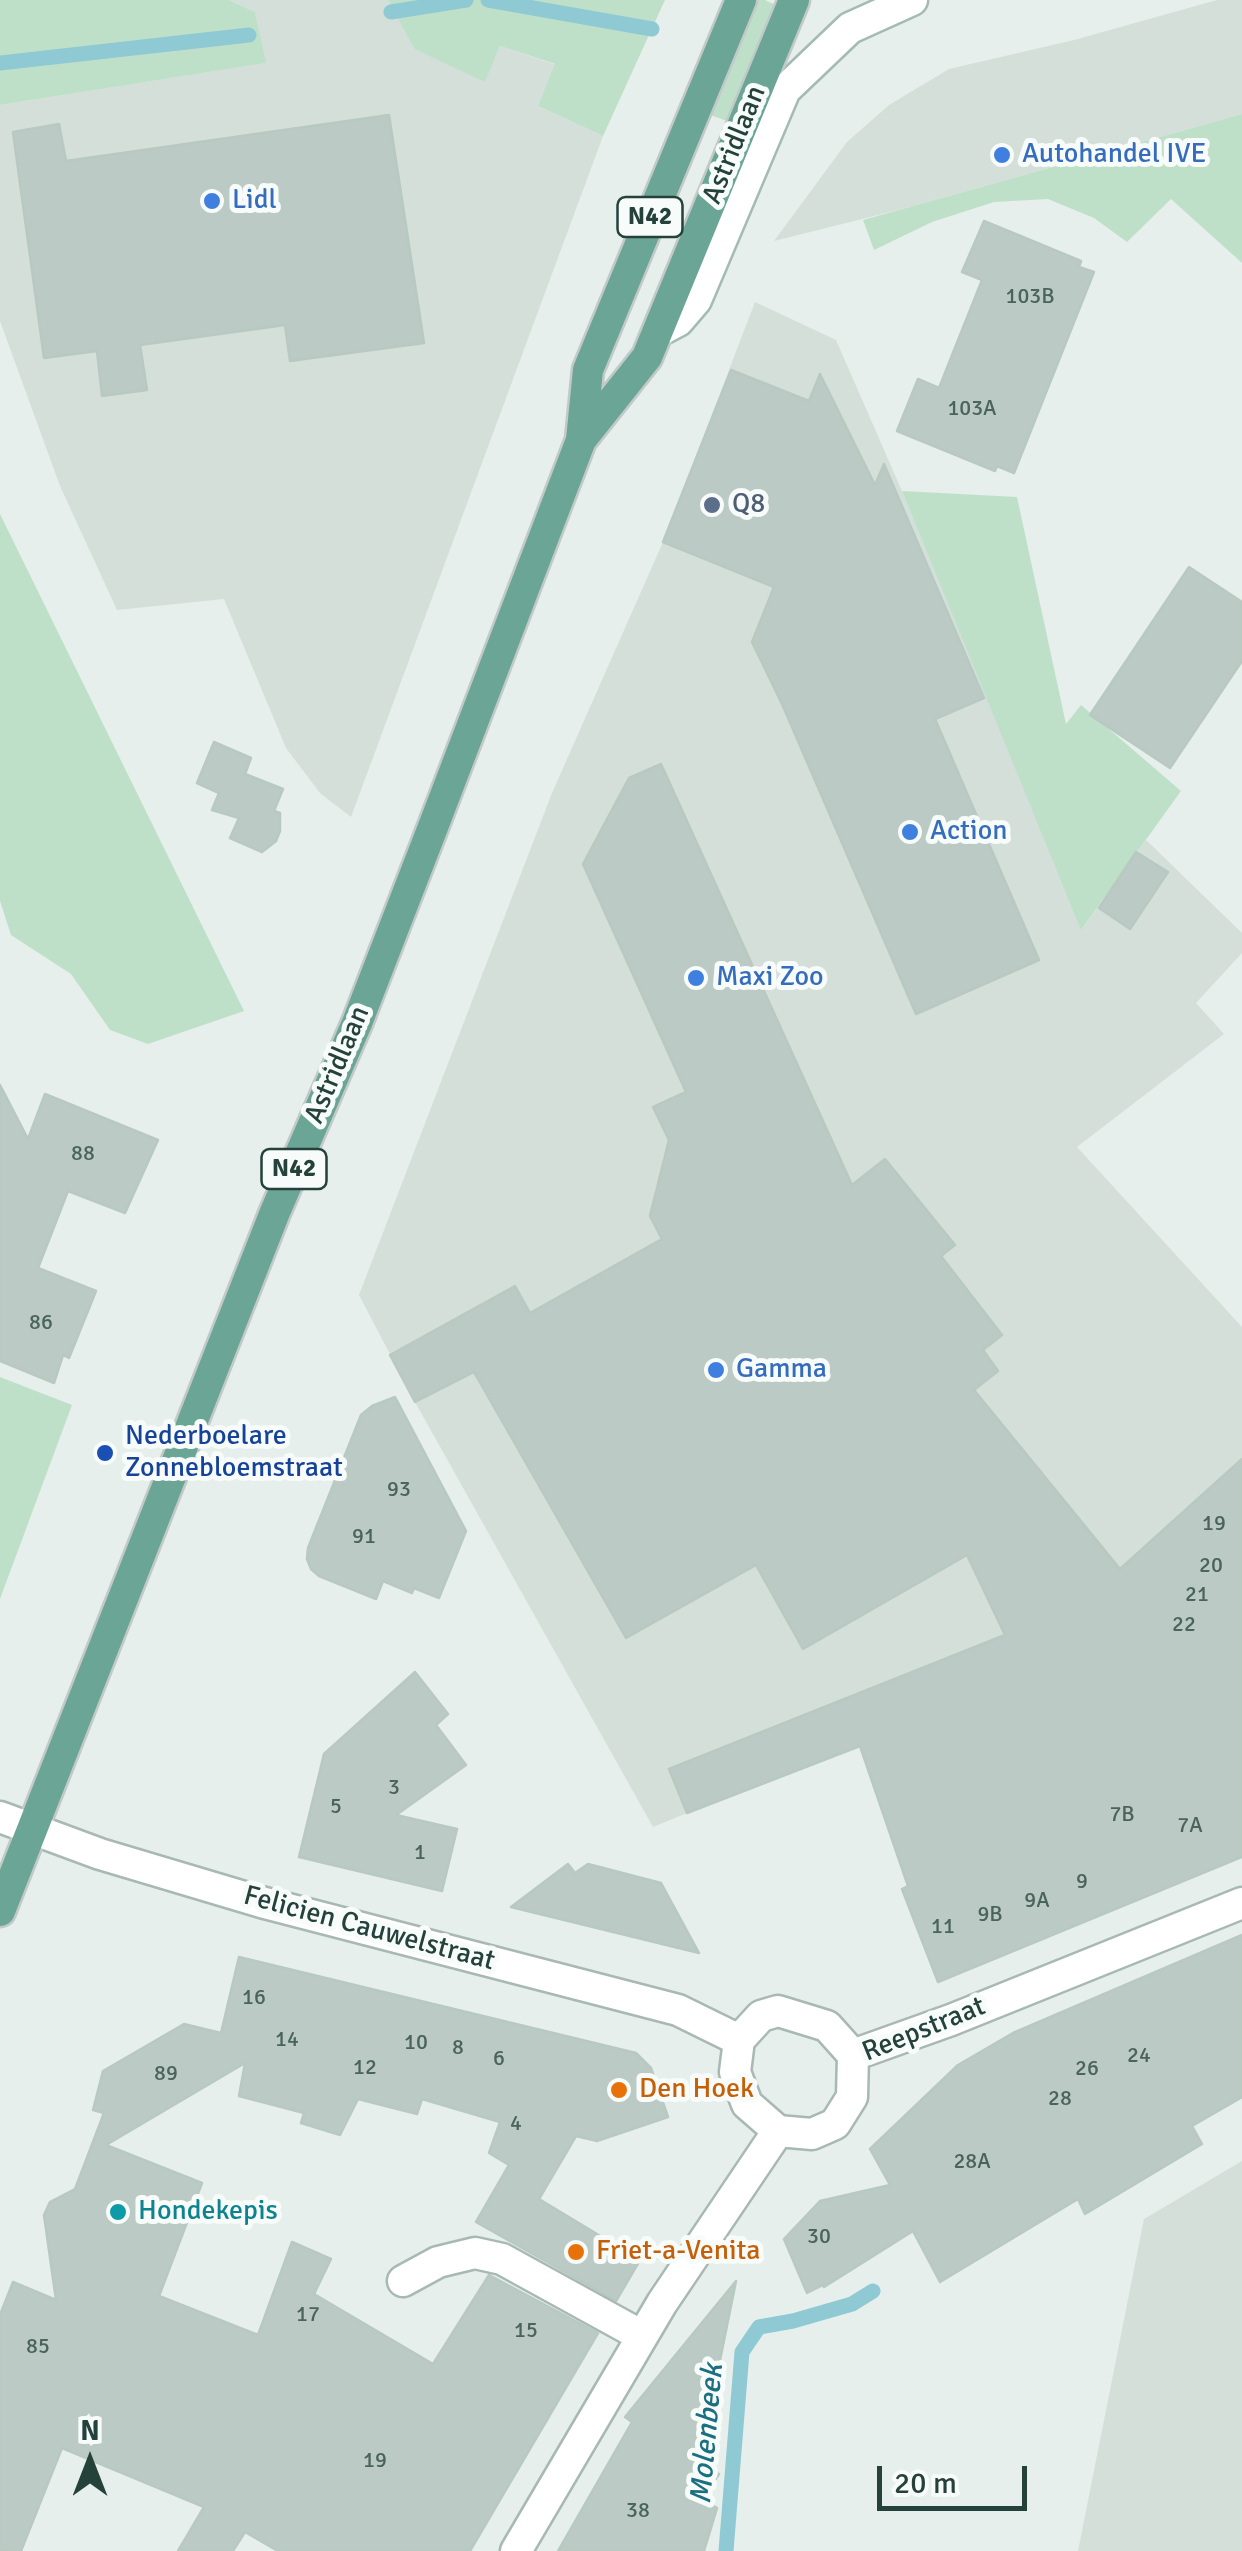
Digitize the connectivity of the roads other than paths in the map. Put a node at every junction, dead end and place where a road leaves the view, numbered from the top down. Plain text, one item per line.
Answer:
1 (741, 0) edge
2 (794, 0) edge
3 (912, 0) edge
4 (659, 332) junction
5 (581, 440) junction
6 (0, 1816) edge
7 (33, 1828) junction
8 (1242, 1903) edge
9 (0, 1910) edge
10 (739, 2040) junction
11 (852, 2054) junction
12 (778, 2131) junction
13 (403, 2280) dead end
14 (642, 2336) junction
15 (516, 2551) edge

1 - 5 main road, Astridlaan / N42
2 - 4 main road, Astridlaan / N42
3 - 4 street
4 - 5 main road, Astridlaan / N42
5 - 7 main road, Astridlaan / N42
6 - 7 street, Felicien Cauwelstraat
7 - 9 main road, Astridlaan / N42
7 - 10 street, Felicien Cauwelstraat
8 - 11 street, Reepstraat
10 - 11 street
10 - 12 street
11 - 12 street, Reepstraat
12 - 14 street
13 - 14 street
14 - 15 street

